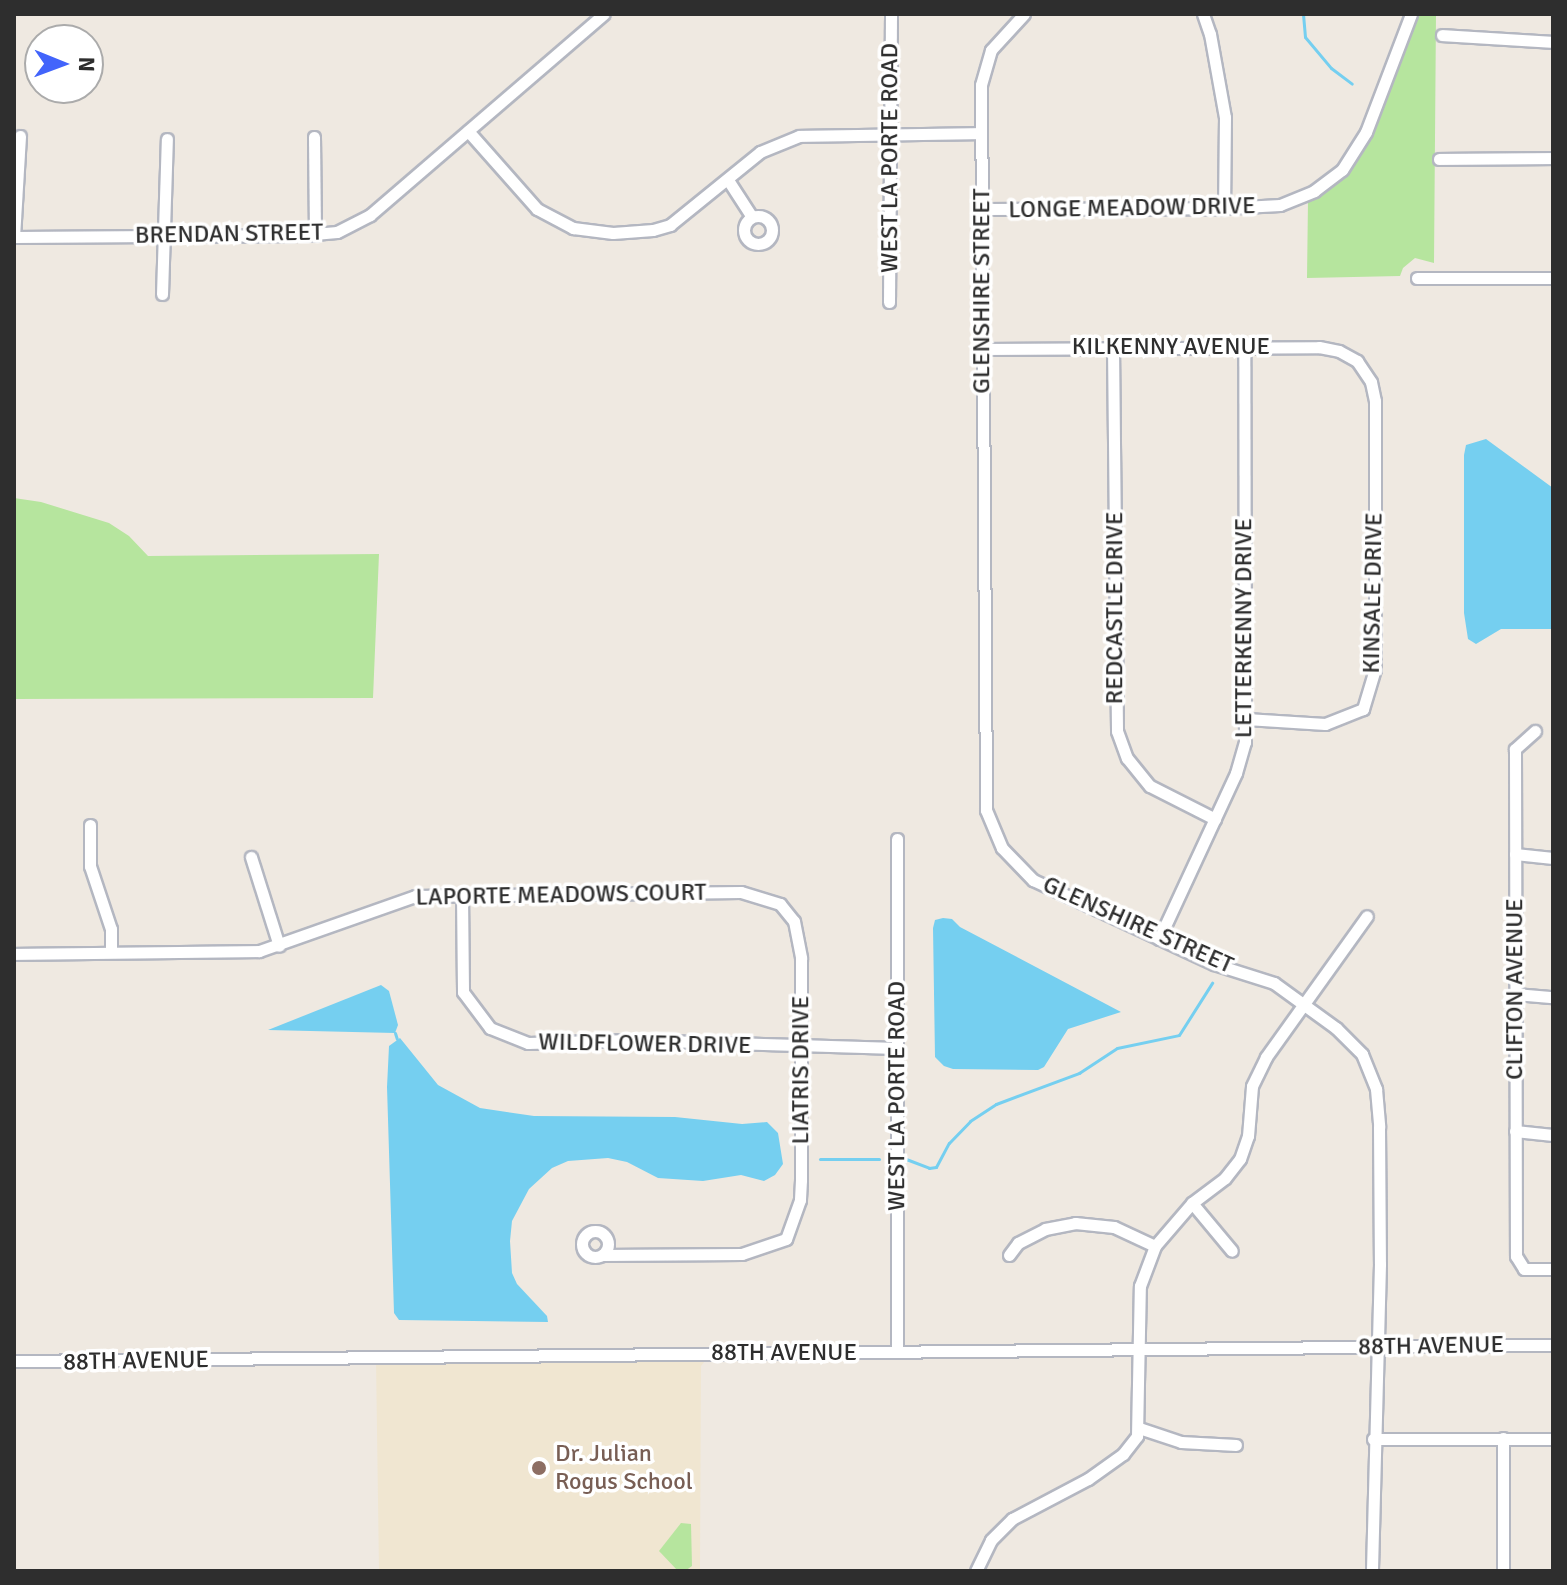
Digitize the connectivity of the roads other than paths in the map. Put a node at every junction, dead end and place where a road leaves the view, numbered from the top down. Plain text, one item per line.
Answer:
1 (604, 14) edge
2 (891, 14) edge
3 (1024, 14) edge
4 (1203, 14) edge
5 (1411, 14) edge
6 (1442, 35) dead end
7 (1553, 42) edge
8 (468, 131) junction
9 (981, 133) junction
10 (890, 134) junction
11 (20, 136) dead end
12 (314, 137) dead end
13 (167, 139) dead end
14 (1553, 158) edge
15 (1439, 159) dead end
16 (728, 180) junction
17 (1224, 208) junction
18 (981, 209) junction
19 (752, 217) dead end
20 (315, 235) junction
21 (162, 236) junction
22 (14, 237) edge
23 (1417, 278) dead end
24 (1553, 278) edge
25 (162, 294) dead end
26 (889, 302) dead end
27 (1113, 347) junction
28 (1244, 347) junction
29 (982, 349) junction
30 (1357, 361) joint
31 (1246, 719) junction
32 (1535, 731) dead end
33 (1215, 819) junction
34 (90, 825) dead end
35 (897, 839) dead end
36 (1515, 854) junction
37 (251, 857) dead end
38 (1553, 858) edge
39 (462, 894) junction
40 (780, 904) joint
41 (1367, 916) dead end
42 (1159, 939) junction
43 (279, 946) junction
44 (111, 952) junction
45 (14, 954) edge
46 (1515, 994) junction
47 (1553, 997) edge
48 (1305, 1003) junction
49 (801, 1048) junction
50 (897, 1048) junction
51 (1515, 1131) junction
52 (1553, 1135) edge
53 (1192, 1203) junction
54 (1155, 1246) junction
55 (1232, 1251) dead end
56 (602, 1255) dead end
57 (1009, 1255) dead end
58 (1553, 1269) edge
59 (1553, 1345) edge
60 (1376, 1346) junction
61 (1141, 1351) junction
62 (897, 1352) junction
63 (14, 1361) edge
64 (1139, 1428) junction
65 (1503, 1438) junction
66 (1373, 1439) junction
67 (1553, 1439) edge
68 (1236, 1445) dead end
69 (976, 1571) edge
70 (1372, 1571) edge
71 (1503, 1571) edge

1 - 8 street, BRENDAN STREET
2 - 10 street, WEST LA PORTE ROAD
3 - 9 street, GLENSHIRE STREET
4 - 17 street
5 - 17 street, LONGE MEADOW DRIVE
6 - 7 street
8 - 16 street
8 - 20 street, BRENDAN STREET
9 - 10 street
9 - 18 street, GLENSHIRE STREET
10 - 16 street
10 - 26 street, WEST LA PORTE ROAD
11 - 22 street
12 - 20 street
13 - 21 street
14 - 15 street
16 - 19 street
17 - 18 street, LONGE MEADOW DRIVE
18 - 29 street, GLENSHIRE STREET
20 - 21 street, BRENDAN STREET
21 - 22 street, BRENDAN STREET
21 - 25 street
23 - 24 street
27 - 28 street, KILKENNY AVENUE
27 - 29 street, KILKENNY AVENUE
27 - 33 street, REDCASTLE DRIVE
28 - 30 street, KILKENNY AVENUE
28 - 31 street, LETTERKENNY DRIVE
29 - 42 street, GLENSHIRE STREET
30 - 31 street, KINSALE DRIVE
31 - 33 street, LETTERKENNY DRIVE
32 - 36 street, CLIFTON AVENUE
33 - 42 street, LETTERKENNY DRIVE
34 - 44 street
35 - 50 street, WEST LA PORTE ROAD
36 - 38 street
36 - 46 street, CLIFTON AVENUE
37 - 43 street
39 - 40 street, LAPORTE MEADOWS COURT
39 - 43 street, LAPORTE MEADOWS COURT
39 - 49 street, WILDFLOWER DRIVE
40 - 49 street, LIATRIS DRIVE
41 - 48 street
42 - 48 street, GLENSHIRE STREET
43 - 44 street, LAPORTE MEADOWS COURT
44 - 45 street, LAPORTE MEADOWS COURT
46 - 47 street
46 - 51 street, CLIFTON AVENUE
48 - 53 street
48 - 60 street, GLENSHIRE STREET
49 - 50 street, WILDFLOWER DRIVE
49 - 56 street, LIATRIS DRIVE
50 - 62 street, WEST LA PORTE ROAD
51 - 52 street
51 - 58 street, CLIFTON AVENUE
53 - 54 street
53 - 55 street
54 - 57 street
54 - 61 street
59 - 60 street, 88TH AVENUE
60 - 61 street, 88TH AVENUE
60 - 66 street, GLENSHIRE STREET
61 - 62 street, 88TH AVENUE
61 - 64 street
62 - 63 street, 88TH AVENUE
64 - 68 street
64 - 69 street
65 - 66 street
65 - 67 street
65 - 71 street
66 - 70 street, GLENSHIRE STREET

